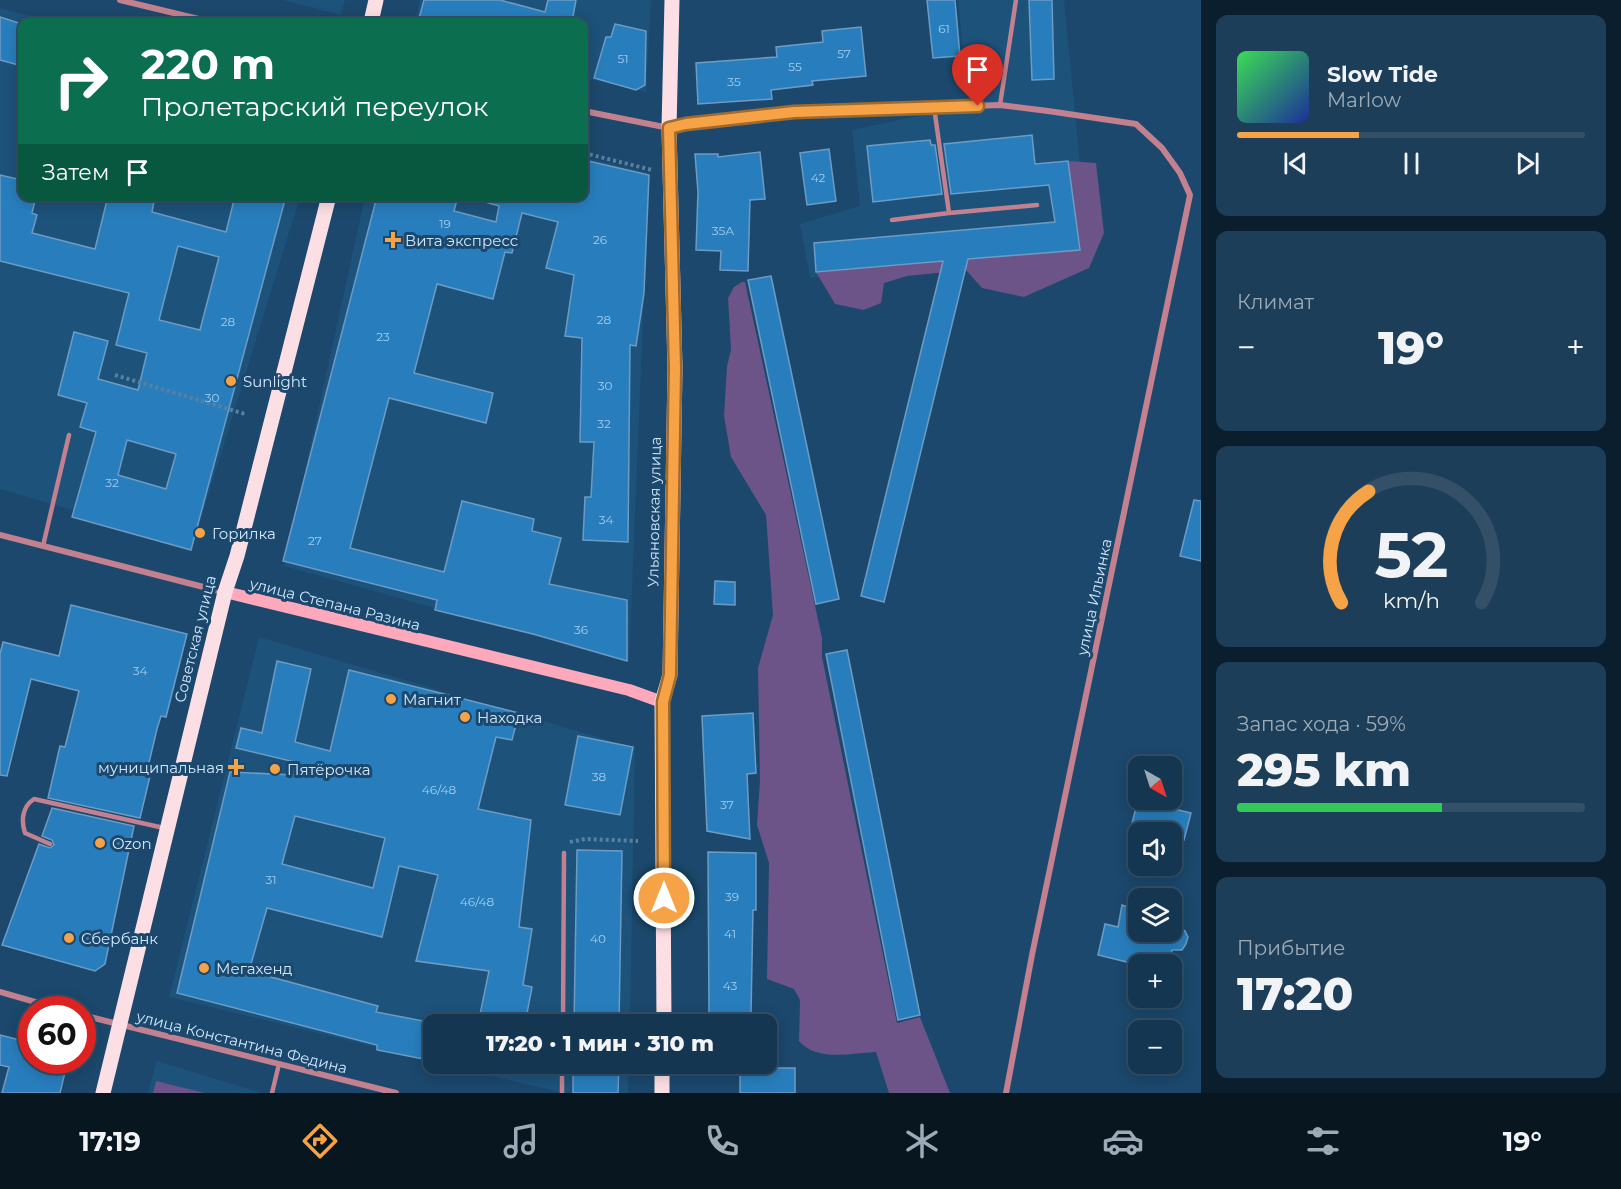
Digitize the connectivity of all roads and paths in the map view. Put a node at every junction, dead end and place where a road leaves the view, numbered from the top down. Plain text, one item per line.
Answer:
1 (120, 0) edge
2 (376, 0) edge
3 (672, 0) edge
4 (1016, 0) edge
5 (194, 18) edge
6 (372, 18) edge
7 (1000, 105) junction
8 (934, 107) junction
9 (588, 112) edge
10 (669, 128) junction
11 (588, 154) edge
12 (672, 176) junction
13 (328, 201) edge
14 (1037, 205) dead end
15 (949, 213) junction
16 (892, 220) dead end
17 (115, 375) dead end
18 (245, 414) dead end
19 (69, 435) dead end
20 (0, 535) edge
21 (43, 546) junction
22 (225, 592) junction
23 (663, 702) junction
24 (167, 828) junction
25 (638, 841) dead end
26 (50, 844) dead end
27 (564, 854) joint
28 (0, 992) edge
29 (18, 997) edge
30 (563, 1014) edge
31 (664, 1014) edge
32 (96, 1018) edge
33 (119, 1024) junction
34 (279, 1064) junction
35 (562, 1074) edge
36 (662, 1074) edge
37 (103, 1093) edge
38 (272, 1093) edge
39 (396, 1093) edge
40 (562, 1093) edge
41 (662, 1093) edge
42 (1006, 1093) edge

1 - 5 street
2 - 6 main road
3 - 10 main road, Ульяновская улица
4 - 7 lane
7 - 8 street
7 - 42 street, улица Ильинка
8 - 10 street
8 - 15 lane
9 - 10 street
10 - 12 main road, Ульяновская улица
11 - 12 path
12 - 23 main road, Ульяновская улица
13 - 22 main road, Советская улица
14 - 15 lane
15 - 16 lane
17 - 18 path
19 - 21 lane
20 - 21 street, улица Степана Разина
21 - 22 street, улица Степана Разина
22 - 23 street, улица Степана Разина
22 - 24 main road, Советская улица
23 - 31 main road, Ульяновская улица
24 - 26 lane
24 - 33 main road, Советская улица
25 - 27 path
27 - 30 lane
28 - 29 street
32 - 33 street, улица Константина Федина
33 - 34 street, улица Константина Федина
33 - 37 main road, Советская улица
34 - 38 lane
34 - 39 street, улица Константина Федина
35 - 40 lane
36 - 41 main road

